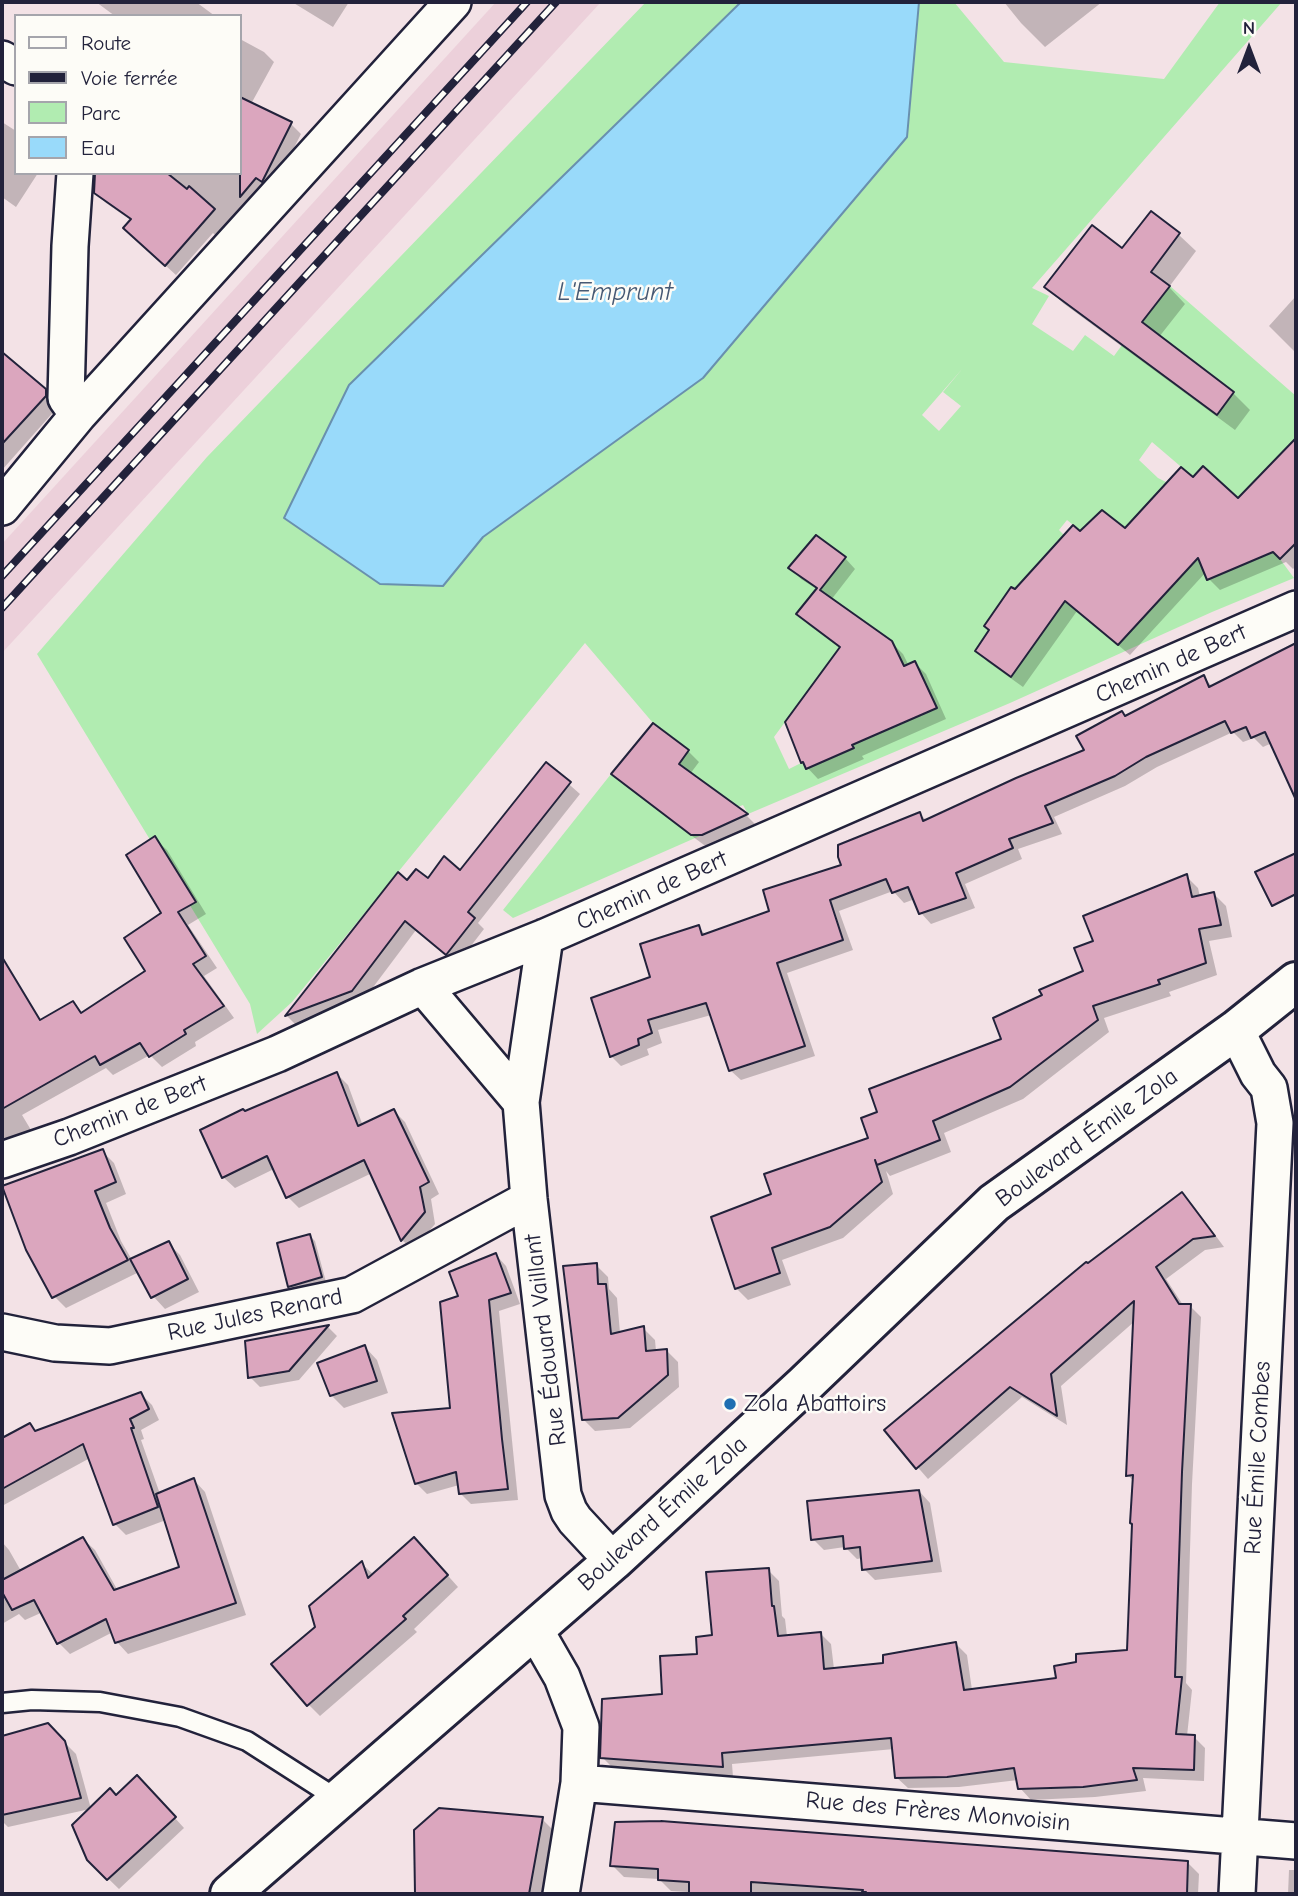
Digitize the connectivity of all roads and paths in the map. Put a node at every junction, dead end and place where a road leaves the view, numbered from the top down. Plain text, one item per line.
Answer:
1 (453, 2) edge
2 (75, 175) edge
3 (78, 415) junction
4 (2, 507) edge
5 (1296, 609) edge
6 (545, 937) junction
7 (1296, 982) edge
8 (423, 986) junction
9 (1236, 1030) junction
10 (521, 1102) junction
11 (2, 1160) edge
12 (529, 1199) junction
13 (2, 1332) edge
14 (613, 1561) junction
15 (535, 1630) junction
16 (2, 1703) edge
17 (579, 1783) junction
18 (339, 1800) junction
19 (1240, 1836) junction
20 (1296, 1841) edge
21 (230, 1894) edge
22 (561, 1894) edge
23 (1237, 1894) edge

1 - 3 street
2 - 3 street
3 - 4 street
5 - 6 street, Chemin de Bert
6 - 8 street, Chemin de Bert
6 - 10 street, Rue Édouard Vaillant
7 - 9 main road, Boulevard Émile Zola
8 - 10 street
8 - 11 street, Chemin de Bert
9 - 14 main road, Boulevard Émile Zola
9 - 19 street, Rue Émile Combes
10 - 12 street, Rue Édouard Vaillant
12 - 13 street, Rue Jules Renard
12 - 14 street, Rue Édouard Vaillant
14 - 15 main road, Boulevard Émile Zola
15 - 17 street
15 - 18 main road, Boulevard Émile Zola
16 - 18 lane
17 - 19 street, Rue des Frères Monvoisin
17 - 22 street
18 - 21 main road, Boulevard Émile Zola
19 - 20 street, Rue des Frères Monvoisin
19 - 23 street, Rue Émile Combes

